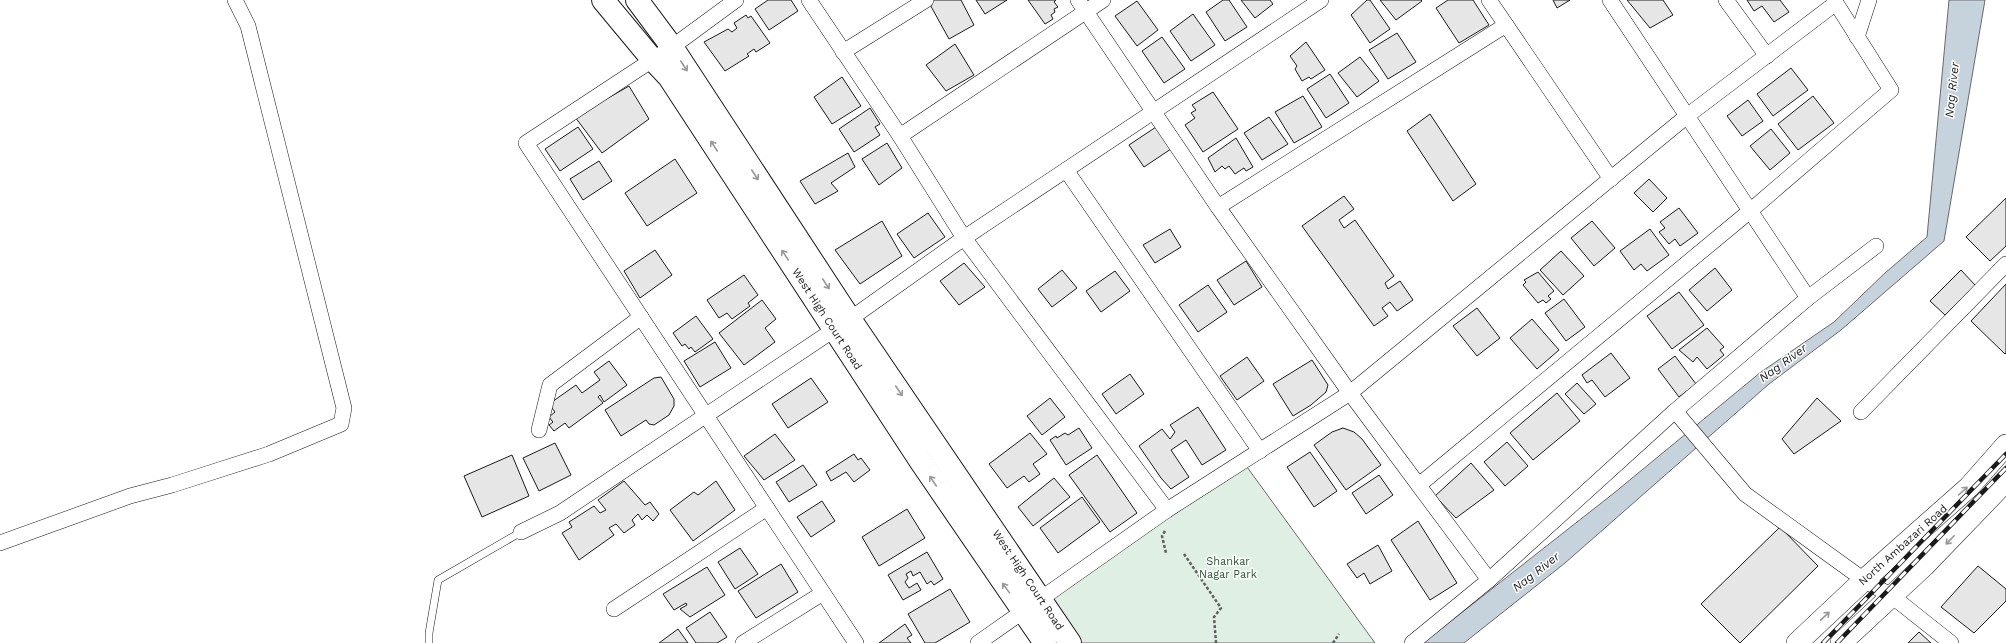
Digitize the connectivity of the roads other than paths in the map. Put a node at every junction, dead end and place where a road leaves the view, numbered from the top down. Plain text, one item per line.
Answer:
1 (235, 0) edge
2 (603, 0) edge
3 (637, 0) edge
4 (736, 0) edge
5 (809, 0) edge
6 (926, 0) edge
7 (1103, 0) edge
8 (1322, 0) edge
9 (1489, 0) edge
10 (1610, 0) edge
11 (1726, 0) edge
12 (1868, 0) edge
13 (1835, 2) edge
14 (1082, 6) edge
15 (1506, 25) junction
16 (1858, 37) junction
17 (672, 47) junction
18 (843, 52) junction
19 (1767, 56) junction
20 (652, 59) junction
21 (1154, 111) junction
22 (1687, 116) junction
23 (900, 136) junction
24 (1066, 170) junction
25 (1611, 179) junction
26 (1218, 207) junction
27 (1750, 211) junction
28 (964, 238) junction
29 (1876, 246) dead end
30 (2006, 264) edge
31 (1808, 298) junction
32 (640, 316) junction
33 (841, 324) junction
34 (1350, 393) junction
35 (1861, 412) dead end
36 (1677, 413) junction
37 (706, 415) junction
38 (539, 430) dead end
39 (2006, 445) edge
40 (1260, 451) junction
41 (2006, 481) edge
42 (1419, 485) junction
43 (767, 508) junction
44 (1167, 510) junction
45 (521, 532) joint
46 (0, 543) edge
47 (1489, 580) junction
48 (1864, 580) junction
49 (823, 593) junction
50 (1893, 597) junction
51 (1041, 598) junction
52 (614, 609) dead end
53 (1024, 612) junction
54 (429, 643) edge
55 (743, 643) edge
56 (856, 643) edge
57 (978, 643) edge
58 (1045, 643) edge
59 (1070, 643) edge
60 (1412, 643) edge
61 (1797, 643) edge
62 (1841, 643) edge
63 (1950, 643) edge

1 - 46 street
2 - 20 main road, West High Court Road
3 - 17 main road, West High Court Road
4 - 17 street
5 - 18 street
6 - 18 street
7 - 14 street
8 - 21 street
9 - 15 street
10 - 22 street
11 - 19 street
12 - 16 street
13 - 16 street
13 - 19 street
14 - 21 street
14 - 23 street
15 - 25 street
15 - 26 street
16 - 27 street
17 - 20 street
17 -> 33 main road, West High Court Road
18 - 23 street
19 - 22 street
20 - 32 street
33 -> 20 main road, West High Court Road
21 - 24 street
21 - 26 street
22 - 25 street
22 - 27 street
23 - 28 street
24 - 28 street
24 - 40 street
25 - 34 street
26 - 34 street
27 - 31 street
27 - 42 street
28 - 33 street
28 - 44 street
29 - 31 street
30 - 35 street
31 - 36 street
32 - 37 street
32 - 38 street
33 - 37 street
33 -> 51 main road, West High Court Road
53 -> 33 main road, West High Court Road
34 - 40 street
34 - 42 street
36 - 47 street
36 - 48 street
37 - 43 street
37 - 45 street
48 -> 39 main road, North Ambazari Road
40 - 44 street
41 -> 50 main road
42 - 47 street
43 - 49 street
43 - 52 street
44 - 51 street
45 - 54 lane
47 - 60 street
48 - 50 street
61 -> 48 main road, North Ambazari Road
49 - 55 street
49 - 56 street
50 - 62 main road
50 - 63 street
51 - 53 street
51 - 59 main road, West High Court Road
53 - 57 street
53 - 58 main road, West High Court Road

